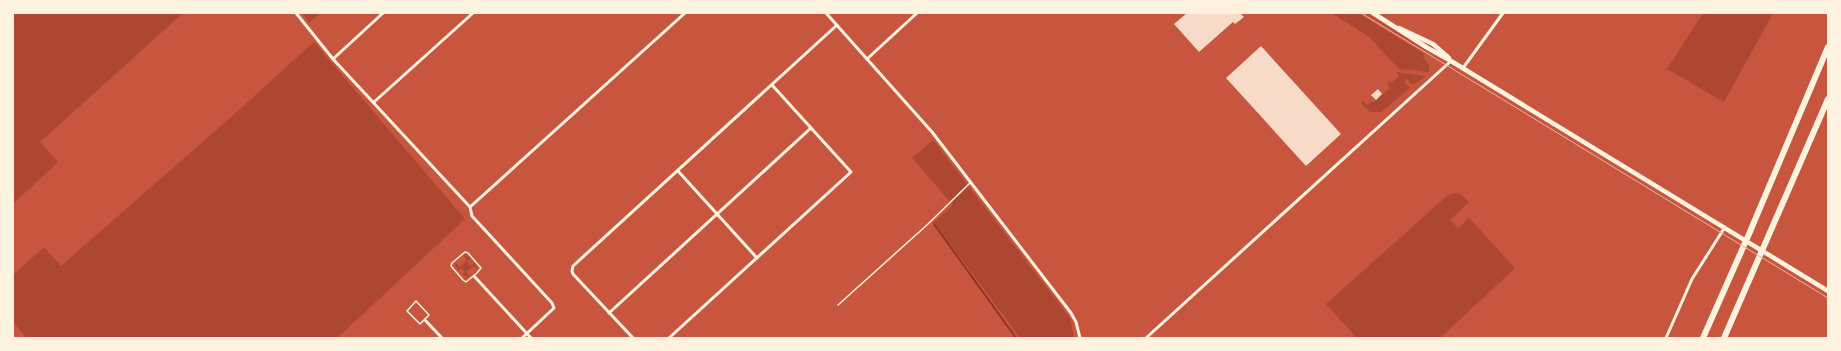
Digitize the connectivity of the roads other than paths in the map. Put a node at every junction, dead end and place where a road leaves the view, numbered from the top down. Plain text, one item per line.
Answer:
1 (296, 13) edge
2 (383, 13) edge
3 (473, 13) edge
4 (685, 13) edge
5 (826, 13) edge
6 (917, 13) edge
7 (1373, 13) edge
8 (1503, 13) edge
9 (837, 26) junction
10 (1828, 47) edge
11 (333, 59) junction
12 (867, 59) junction
13 (1451, 61) junction
14 (1463, 68) junction
15 (772, 85) junction
16 (1828, 99) edge
17 (374, 102) junction
18 (811, 128) junction
19 (678, 171) junction
20 (971, 182) junction
21 (470, 207) junction
22 (717, 214) junction
23 (1725, 228) junction
24 (757, 258) junction
25 (474, 276) junction
26 (1828, 291) edge
27 (838, 305) dead end
28 (609, 313) junction
29 (425, 320) junction
30 (527, 334) junction
31 (442, 338) edge
32 (522, 338) edge
33 (531, 338) edge
34 (633, 338) edge
35 (669, 338) edge
36 (1079, 338) edge
37 (1146, 338) edge
38 (1666, 338) edge
39 (1703, 338) edge
40 (1724, 338) edge

1 - 11 street
2 - 11 street
3 - 17 street
4 - 21 street
5 - 9 street
6 - 12 street
7 - 13 main road
8 - 14 street
9 - 12 street
9 - 15 street
10 - 39 highway
11 - 17 street
12 - 20 street
13 - 14 main road
13 - 37 street
14 - 23 main road
15 - 18 street
15 - 19 street
16 - 40 highway
17 - 21 street
18 - 22 street
18 - 24 street
19 - 22 street
19 - 28 street
20 - 27 lane
20 - 36 street
21 - 30 street
22 - 24 street
22 - 28 street
23 - 26 main road
23 - 38 street
24 - 35 street
25 - 25 lane
25 - 30 street
28 - 34 street
29 - 29 lane
29 - 31 street
30 - 32 street
30 - 33 street

